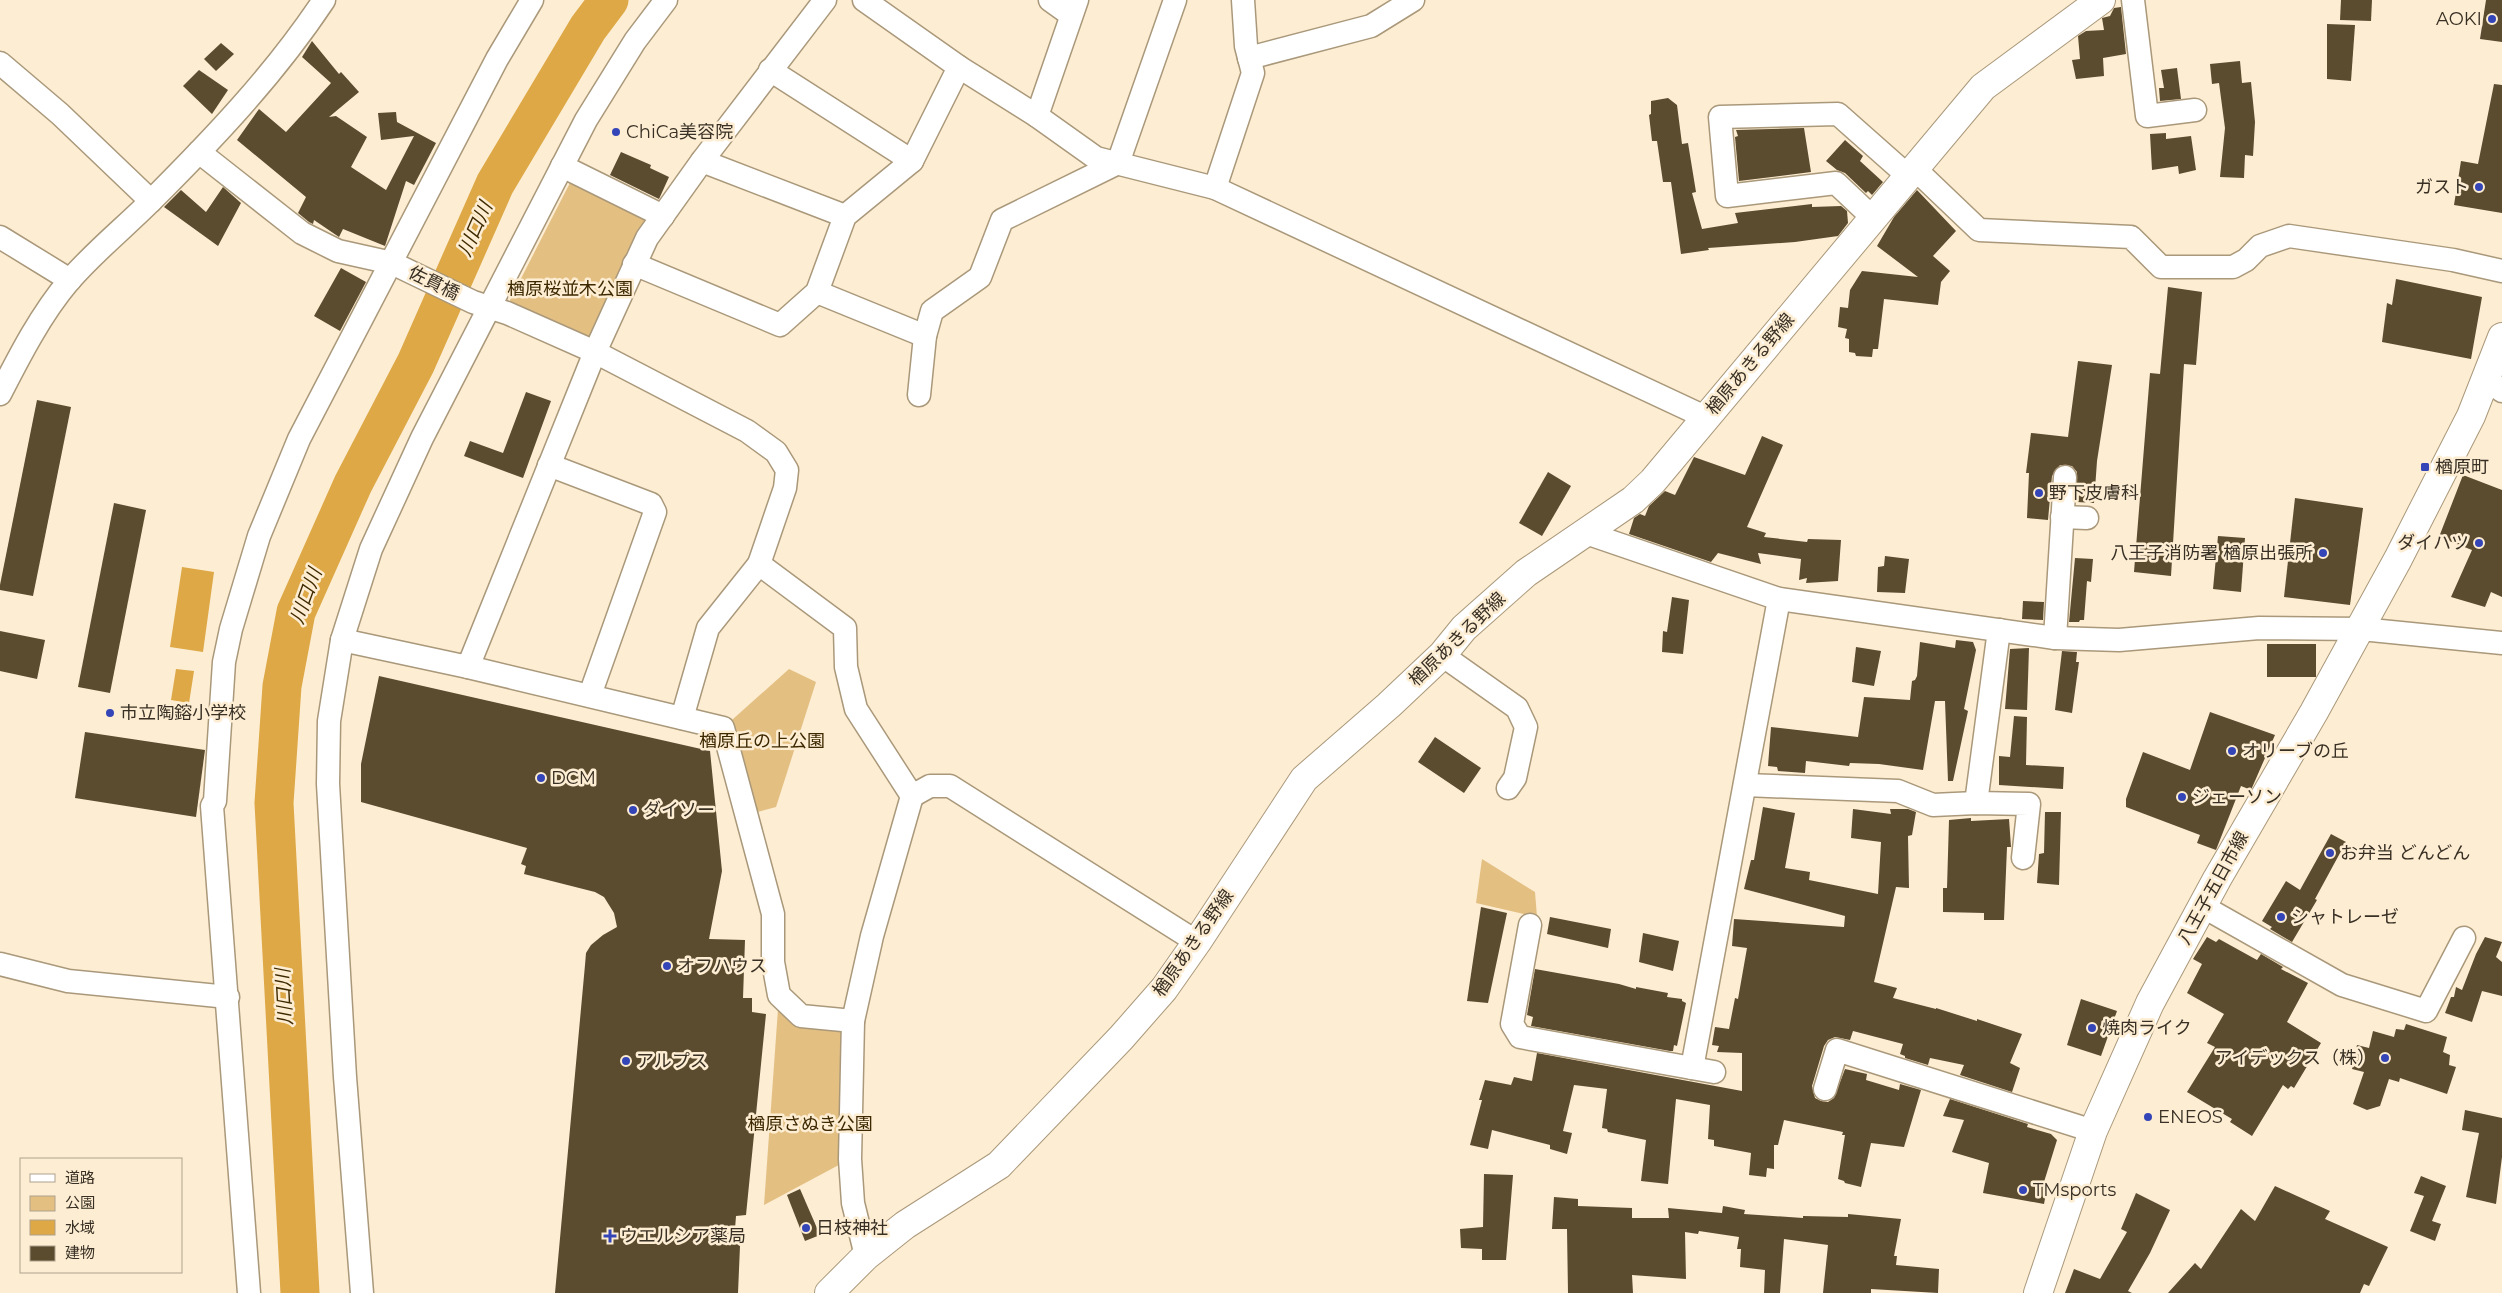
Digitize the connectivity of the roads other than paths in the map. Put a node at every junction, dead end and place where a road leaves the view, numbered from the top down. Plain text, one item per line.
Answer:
1 (324, 0) edge
2 (532, 0) edge
3 (666, 0) edge
4 (825, 0) edge
5 (864, 0) edge
6 (1050, 0) edge
7 (1175, 0) edge
8 (1243, 0) edge
9 (1413, 0) edge
10 (2101, 0) edge
11 (2133, 0) edge
12 (1074, 8) edge
13 (1249, 58) junction
14 (0, 63) edge
15 (959, 67) junction
16 (770, 70) junction
17 (2195, 110) dead end
18 (1037, 116) junction
19 (199, 152) junction
20 (702, 161) junction
21 (912, 161) junction
22 (1118, 163) junction
23 (562, 166) junction
24 (1911, 172) junction
25 (1215, 188) junction
26 (151, 201) junction
27 (663, 216) junction
28 (845, 216) junction
29 (1872, 217) junction
30 (0, 238) edge
31 (395, 264) junction
32 (634, 264) junction
33 (2502, 271) edge
34 (70, 280) junction
35 (817, 292) junction
36 (479, 304) junction
37 (924, 336) junction
38 (2502, 337) edge
39 (595, 352) junction
40 (9, 355) edge
41 (2494, 385) edge
42 (0, 394) edge
43 (919, 395) dead end
44 (1705, 417) junction
45 (549, 465) junction
46 (2064, 477) dead end
47 (2062, 517) junction
48 (2087, 518) dead end
49 (1586, 533) junction
50 (759, 564) junction
51 (1779, 599) junction
52 (2361, 629) junction
53 (1999, 630) junction
54 (2055, 638) junction
55 (342, 640) junction
56 (2502, 643) edge
57 (1442, 655) junction
58 (468, 667) junction
59 (590, 695) junction
60 (682, 718) junction
61 (1745, 785) junction
62 (1508, 788) dead end
63 (912, 796) junction
64 (1976, 803) junction
65 (2023, 858) dead end
66 (2202, 906) junction
67 (1530, 925) dead end
68 (2464, 938) dead end
69 (1197, 942) junction
70 (0, 964) edge
71 (228, 997) junction
72 (853, 1020) junction
73 (1692, 1068) junction
74 (1714, 1072) dead end
75 (1825, 1089) dead end
76 (2093, 1131) junction
77 (866, 1256) junction
78 (249, 1293) edge
79 (362, 1293) edge
80 (829, 1293) edge
81 (2038, 1293) edge

1 - 19 street
2 - 31 street
3 - 23 street
4 - 16 street
5 - 15 street
6 - 12 street
7 - 22 street
8 - 13 street
9 - 13 street
10 - 24 main road, 楢原あきる野線
11 - 17 street
12 - 18 street
13 - 25 street
14 - 26 street
15 - 18 street
15 - 21 street
16 - 20 street
16 - 21 street
18 - 22 street
19 - 26 street
19 - 31 street, 佐貫橋
20 - 27 street
20 - 28 street
21 - 28 street
22 - 25 street
22 - 37 street
23 - 27 street
23 - 36 street
24 - 29 main road, 楢原あきる野線
24 - 29 street
24 - 33 street
25 - 44 street
26 - 34 street
27 - 32 street
28 - 35 street
29 - 44 main road, 楢原あきる野線
30 - 34 street
31 - 36 street, 佐貫橋
31 - 71 street
32 - 35 street
32 - 39 street
34 - 40 street
35 - 37 street
36 - 39 street, 佐貫橋
36 - 55 street
37 - 43 street
38 - 41 main road, 八王子五日市線
39 - 45 street
39 - 50 street, 佐貫橋
40 - 42 street
41 - 52 main road, 八王子五日市線
44 - 49 main road, 楢原あきる野線
45 - 58 street
45 - 59 street
46 - 47 street
47 - 48 street
47 - 54 street
49 - 51 street
49 - 57 main road, 楢原あきる野線
50 - 60 street, 佐貫橋
50 - 63 street
51 - 53 street
51 - 61 street
52 - 54 street
52 - 56 street
52 - 66 main road, 八王子五日市線
53 - 54 street
53 - 64 street
55 - 58 street
55 - 79 street
57 - 62 street
57 - 69 main road, 楢原あきる野線
58 - 59 street
59 - 60 street
60 - 72 street
61 - 64 street
61 - 73 street
63 - 69 street
63 - 72 street
64 - 65 street
66 - 68 street
66 - 76 main road, 八王子五日市線
67 - 73 street
69 - 77 main road, 楢原あきる野線
70 - 71 street
71 - 78 street
72 - 77 street
73 - 74 street
75 - 76 street
76 - 81 main road, 八王子五日市線
77 - 80 main road, 楢原あきる野線

